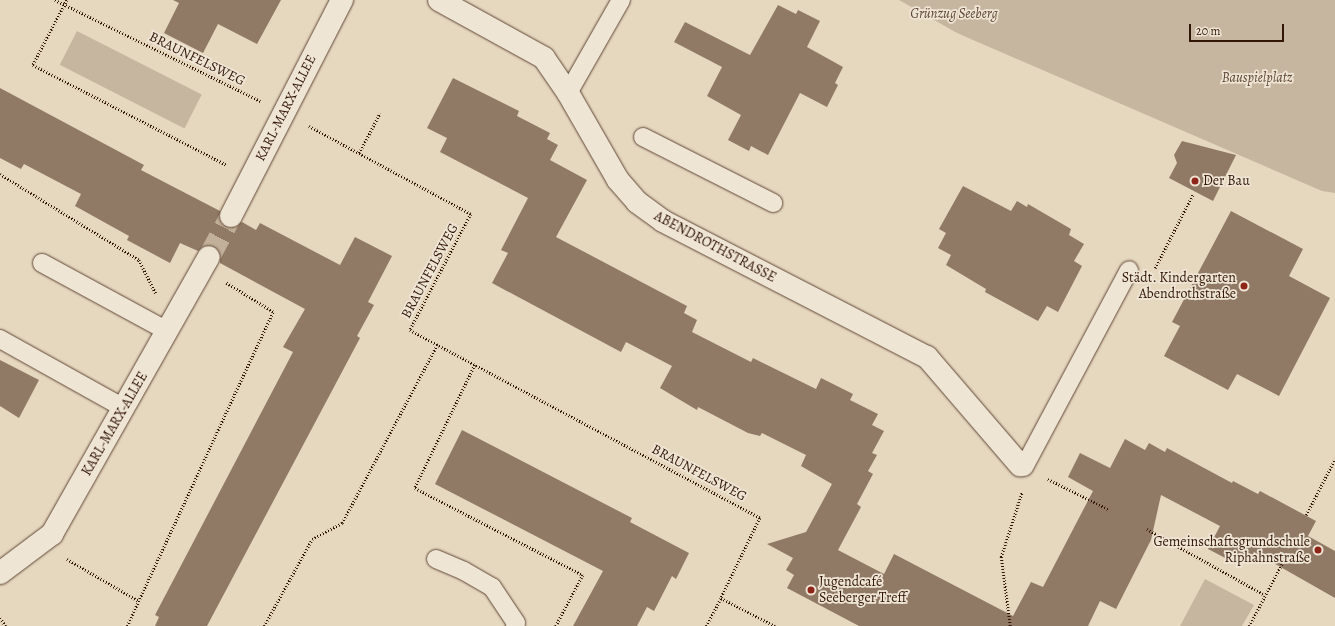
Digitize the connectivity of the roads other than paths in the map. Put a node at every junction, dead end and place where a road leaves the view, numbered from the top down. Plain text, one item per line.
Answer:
1 (342, 0) edge
2 (439, 0) edge
3 (621, 0) edge
4 (568, 93) junction
5 (643, 137) dead end
6 (773, 203) dead end
7 (231, 216) tunnel mouth
8 (42, 263) dead end
9 (206, 263) tunnel mouth
10 (1129, 270) dead end
11 (169, 328) junction
12 (0, 339) edge
13 (124, 408) junction
14 (1024, 468) joint
15 (436, 559) dead end
16 (0, 573) edge
17 (515, 626) edge

1 - 7 street, KARL-MARX-ALLEE
2 - 4 street, ABENDROTHSTRASSE
3 - 4 lane
4 - 14 street, ABENDROTHSTRASSE
5 - 6 lane
8 - 11 lane
9 - 11 street, KARL-MARX-ALLEE
10 - 14 lane
11 - 13 street, KARL-MARX-ALLEE
12 - 13 lane
13 - 16 street, KARL-MARX-ALLEE
15 - 17 lane

